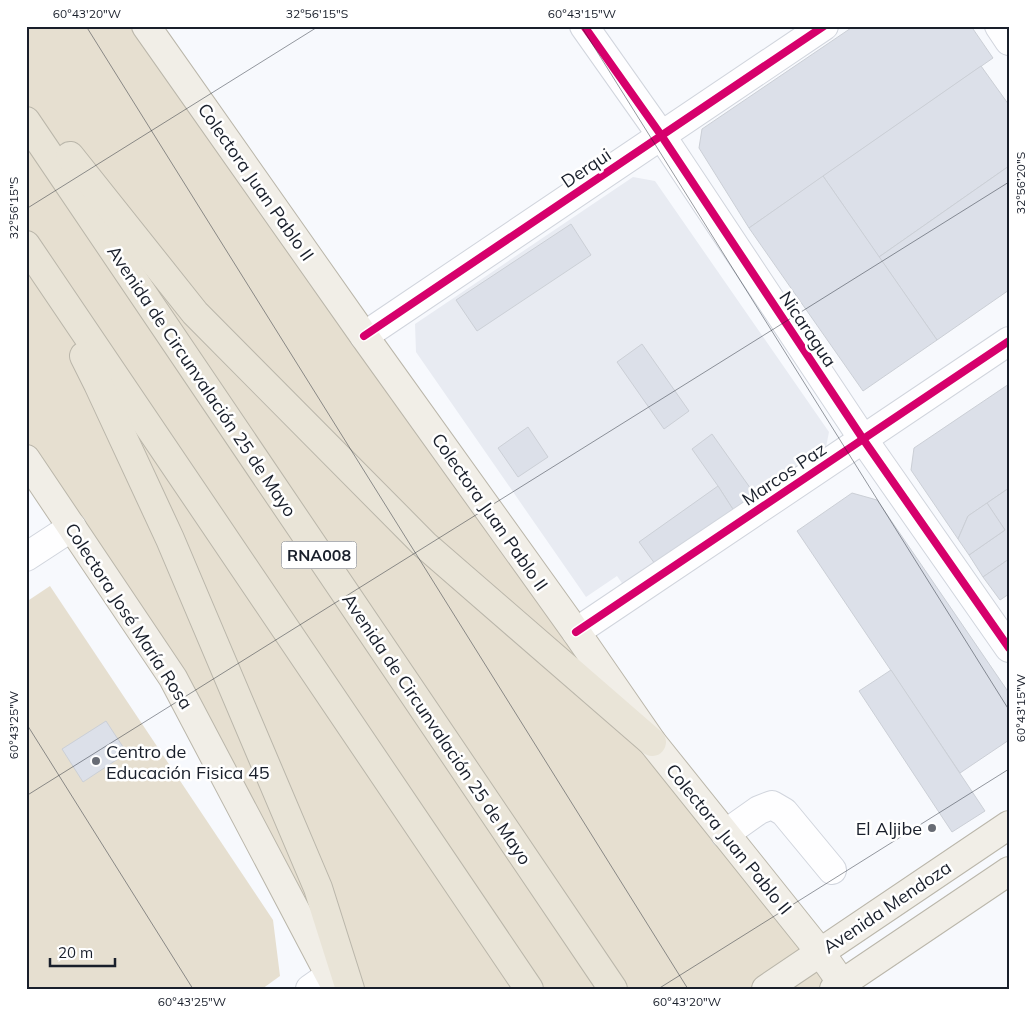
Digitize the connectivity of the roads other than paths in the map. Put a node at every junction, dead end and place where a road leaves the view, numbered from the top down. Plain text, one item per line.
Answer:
1 (146, 26) edge
2 (584, 26) edge
3 (824, 26) edge
4 (999, 26) edge
5 (1009, 41) edge
6 (26, 102) edge
7 (26, 121) edge
8 (661, 135) junction
9 (27, 245) edge
10 (364, 336) junction
11 (1009, 341) edge
12 (864, 439) junction
13 (26, 459) edge
14 (72, 526) junction
15 (26, 557) edge
16 (576, 632) junction
17 (1009, 648) edge
18 (652, 742) junction
19 (1009, 825) edge
20 (725, 834) junction
21 (832, 870) dead end
22 (1009, 871) edge
23 (820, 952) junction
24 (332, 985) edge
25 (841, 987) edge
26 (529, 989) edge
27 (613, 989) edge
28 (766, 989) edge

1 - 10 main road, Colectora Juan Pablo II
2 - 8 street, Nicaragua
3 - 8 street, Derqui
4 - 5 street
6 - 18 highway
7 - 27 highway, Avenida de Circunvalación 25 de Mayo / RNA008
8 - 10 street, Derqui
8 - 12 street, Nicaragua
9 - 24 highway
9 - 26 highway
10 - 16 main road, Colectora Juan Pablo II
11 - 12 street, Marcos Paz
12 - 16 street, Marcos Paz
12 - 17 street, Nicaragua
13 - 14 main road, Colectora José María Rosa
14 - 15 street
14 - 24 main road, Colectora José María Rosa
16 - 18 main road, Colectora Juan Pablo II
18 - 20 main road, Colectora Juan Pablo II
19 - 23 main road, Avenida Mendoza
20 - 21 street
20 - 23 main road, Colectora Juan Pablo II
22 - 25 main road
23 - 25 main road, Colectora Juan Pablo II
23 - 28 main road, Avenida Mendoza

